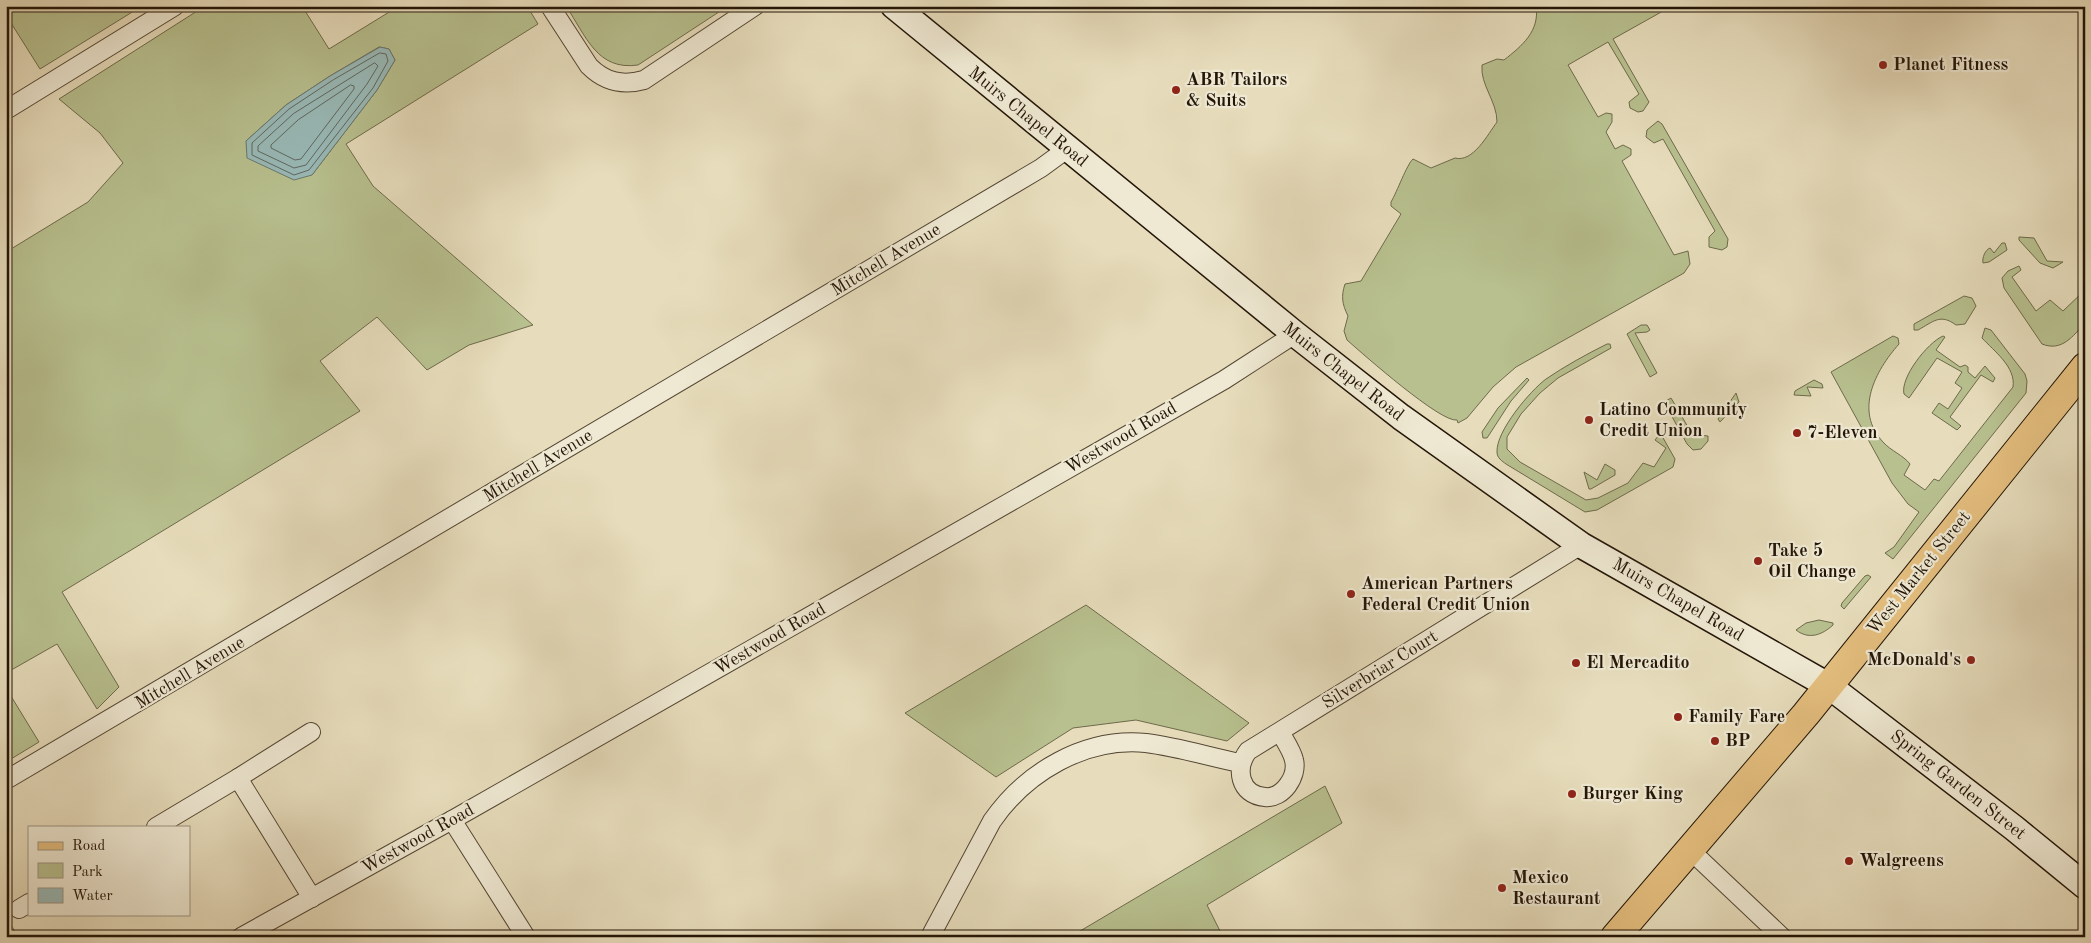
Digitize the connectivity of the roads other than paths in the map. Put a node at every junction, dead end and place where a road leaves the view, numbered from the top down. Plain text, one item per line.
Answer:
1 (175, 6) edge
2 (550, 6) edge
3 (755, 6) edge
4 (894, 6) edge
5 (6, 110) edge
6 (1067, 149) junction
7 (1295, 334) junction
8 (2085, 367) edge
9 (1581, 545) junction
10 (1829, 686) junction
11 (311, 732) dead end
12 (1280, 732) junction
13 (1240, 763) junction
14 (238, 778) junction
15 (6, 780) edge
16 (452, 820) junction
17 (158, 826) edge
18 (1690, 850) junction
19 (2085, 886) edge
20 (312, 898) junction
21 (524, 936) edge
22 (241, 937) edge
23 (930, 937) edge
24 (1615, 937) edge
25 (1782, 937) edge

1 - 5 street
2 - 3 street
4 - 6 main road, Muirs Chapel Road
6 - 7 main road, Muirs Chapel Road
6 - 15 street, Mitchell Avenue
7 - 9 main road, Muirs Chapel Road
7 - 16 street, Westwood Road
8 - 10 main road, West Market Street
9 - 10 main road, Muirs Chapel Road
9 - 12 street, Silverbriar Court
10 - 18 main road, West Market Street
10 - 19 main road, Spring Garden Street
11 - 14 street
12 - 13 street, Silverbriar Court
12 - 13 street
13 - 23 street
14 - 17 street
14 - 20 street
16 - 20 street, Westwood Road
16 - 21 street
18 - 24 main road, West Market Street
18 - 25 street
20 - 22 street, Westwood Road

